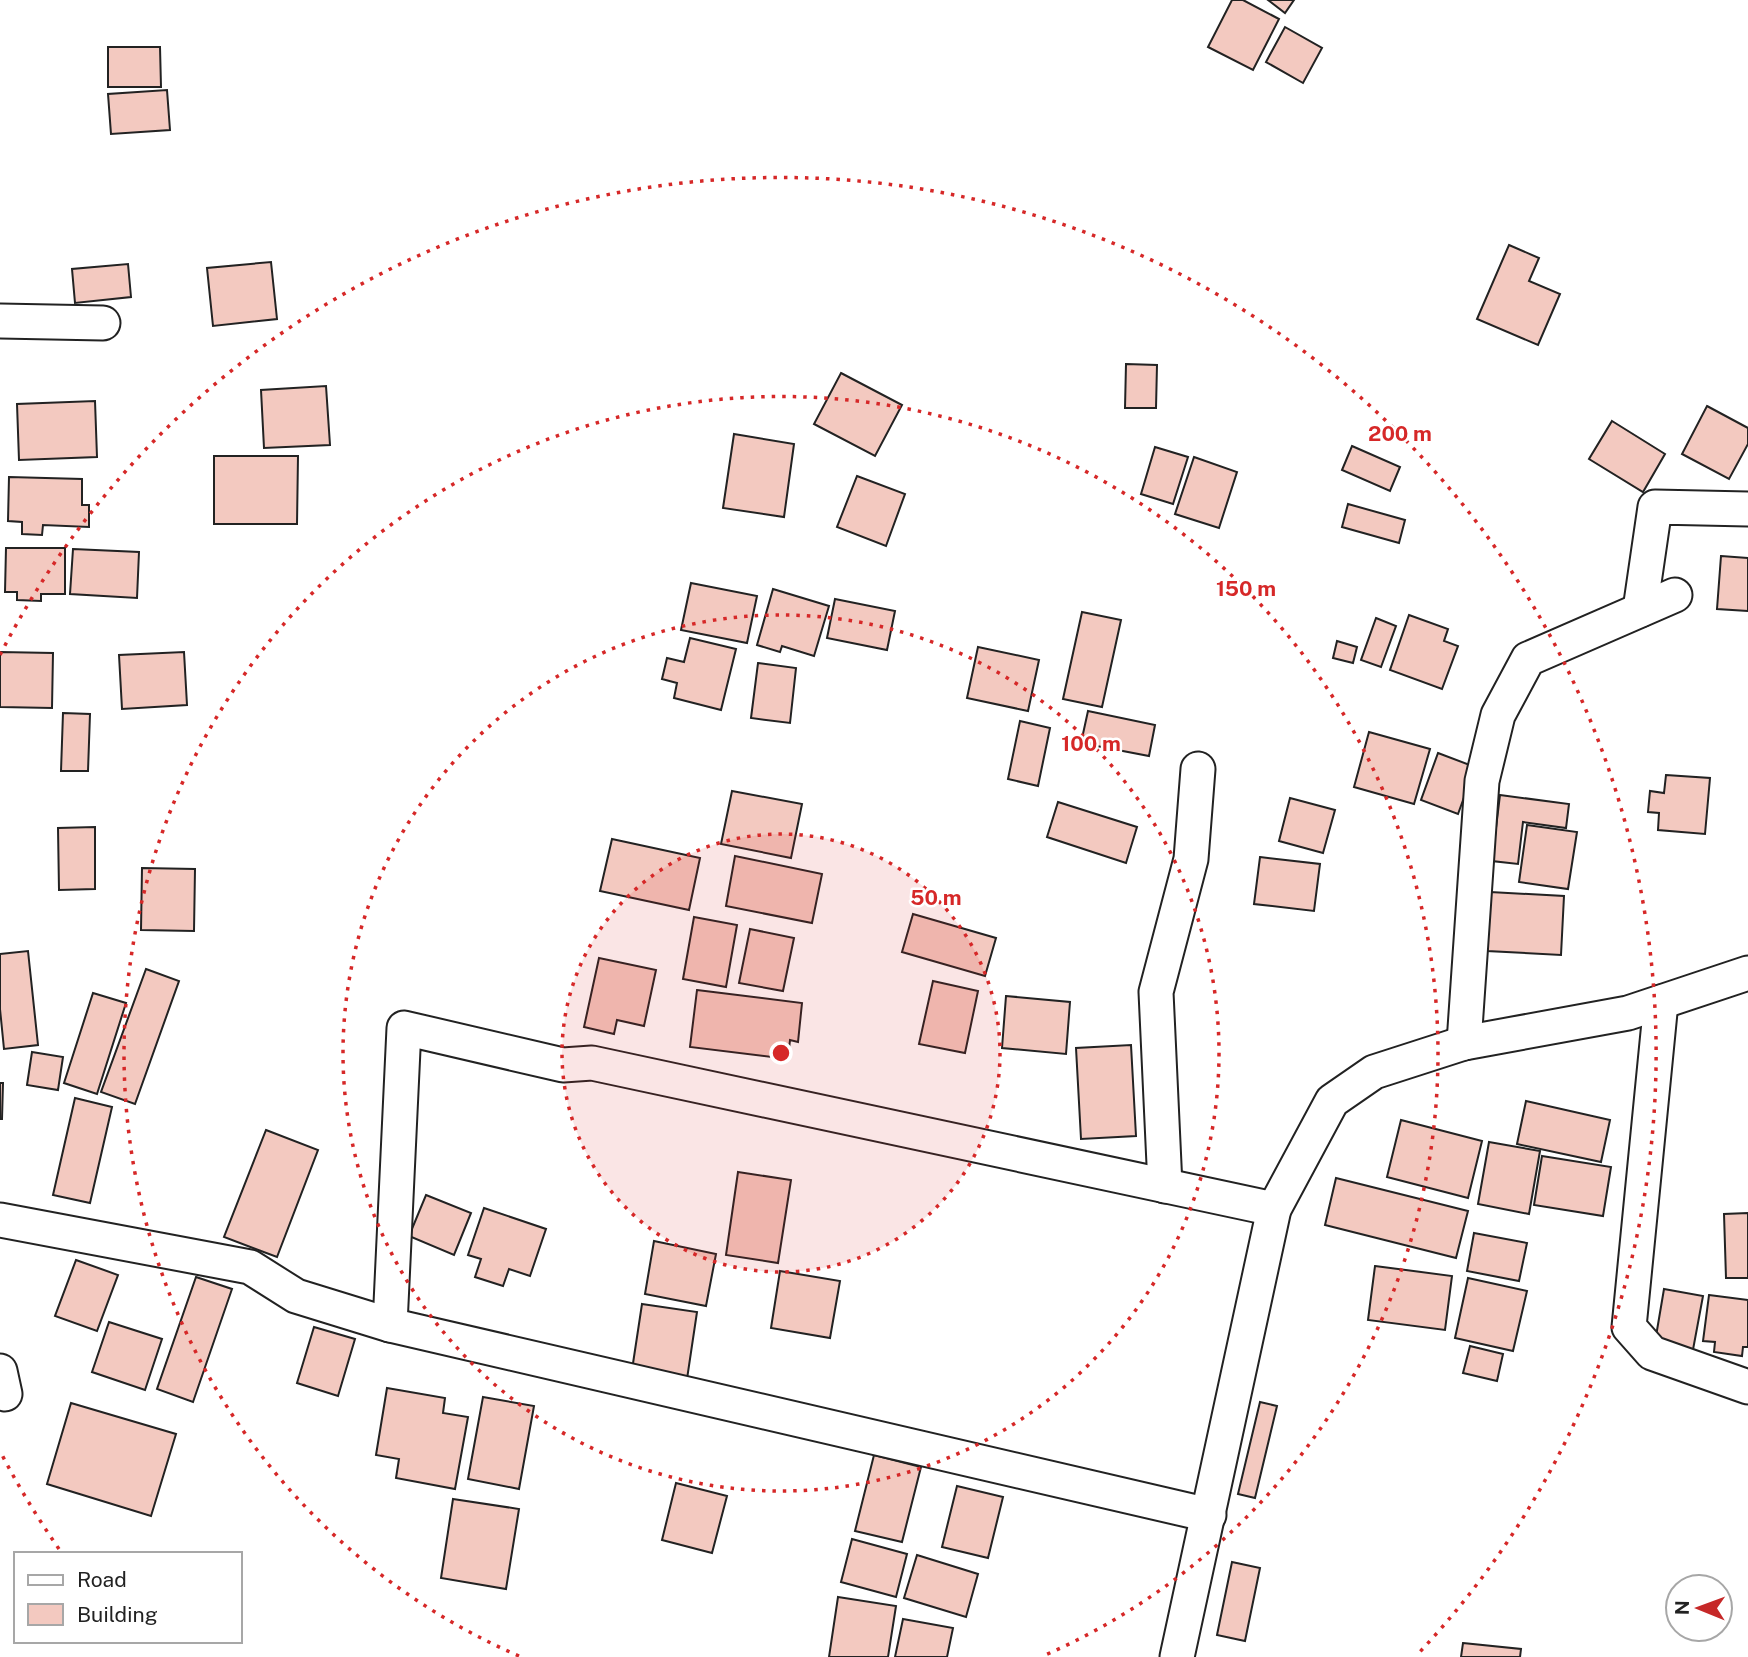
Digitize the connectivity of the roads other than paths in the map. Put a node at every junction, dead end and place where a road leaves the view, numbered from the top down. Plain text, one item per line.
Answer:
1 (0, 321) edge
2 (103, 323) dead end
3 (1748, 509) edge
4 (1675, 595) dead end
5 (1640, 610) junction
6 (1198, 769) dead end
7 (1748, 973) edge
8 (1661, 1002) junction
9 (1464, 1043) junction
10 (1166, 1186) junction
11 (1275, 1209) junction
12 (0, 1220) edge
13 (390, 1325) junction
14 (1748, 1387) edge
15 (1209, 1515) junction
16 (1177, 1657) edge

1 - 2 street
3 - 5 street
4 - 5 street
5 - 9 street
6 - 10 street
7 - 8 street
8 - 9 street
8 - 14 street
9 - 11 street
10 - 11 street
10 - 13 street
11 - 15 street
12 - 13 street
13 - 15 street
15 - 16 street

